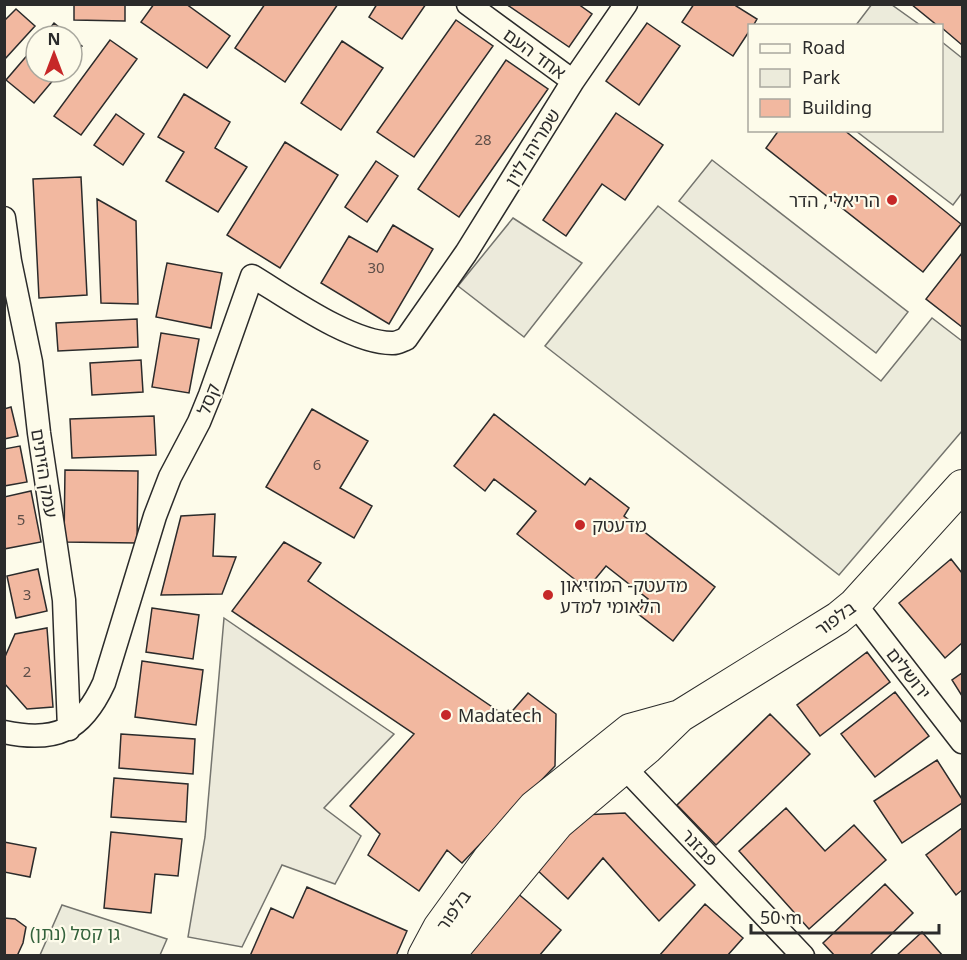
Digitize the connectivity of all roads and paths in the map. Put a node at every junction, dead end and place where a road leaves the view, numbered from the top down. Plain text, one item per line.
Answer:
1 (468, 4) edge
2 (626, 4) edge
3 (573, 81) junction
4 (4, 218) edge
5 (440, 291) joint
6 (963, 486) edge
7 (855, 604) junction
8 (680, 716) junction
9 (69, 729) junction
10 (630, 730) junction
11 (4, 732) edge
12 (963, 742) edge
13 (624, 767) junction
14 (424, 956) edge
15 (448, 956) edge
16 (803, 956) edge

1 - 3 street, אחד העם
2 - 3 street, שמריהו לוין
3 - 5 street, שמריהו לוין
4 - 9 street, עמק הזיתים
5 - 9 street, קסל
6 - 7 street, בלפור
7 - 8 street, בלפור
7 - 12 street, ירושלים
8 - 10 street, בלפור
8 - 13 street, בלפור
9 - 11 street
10 - 13 street
10 - 14 street, בלפור
13 - 15 street, בלפור
13 - 16 street, פבזנר

